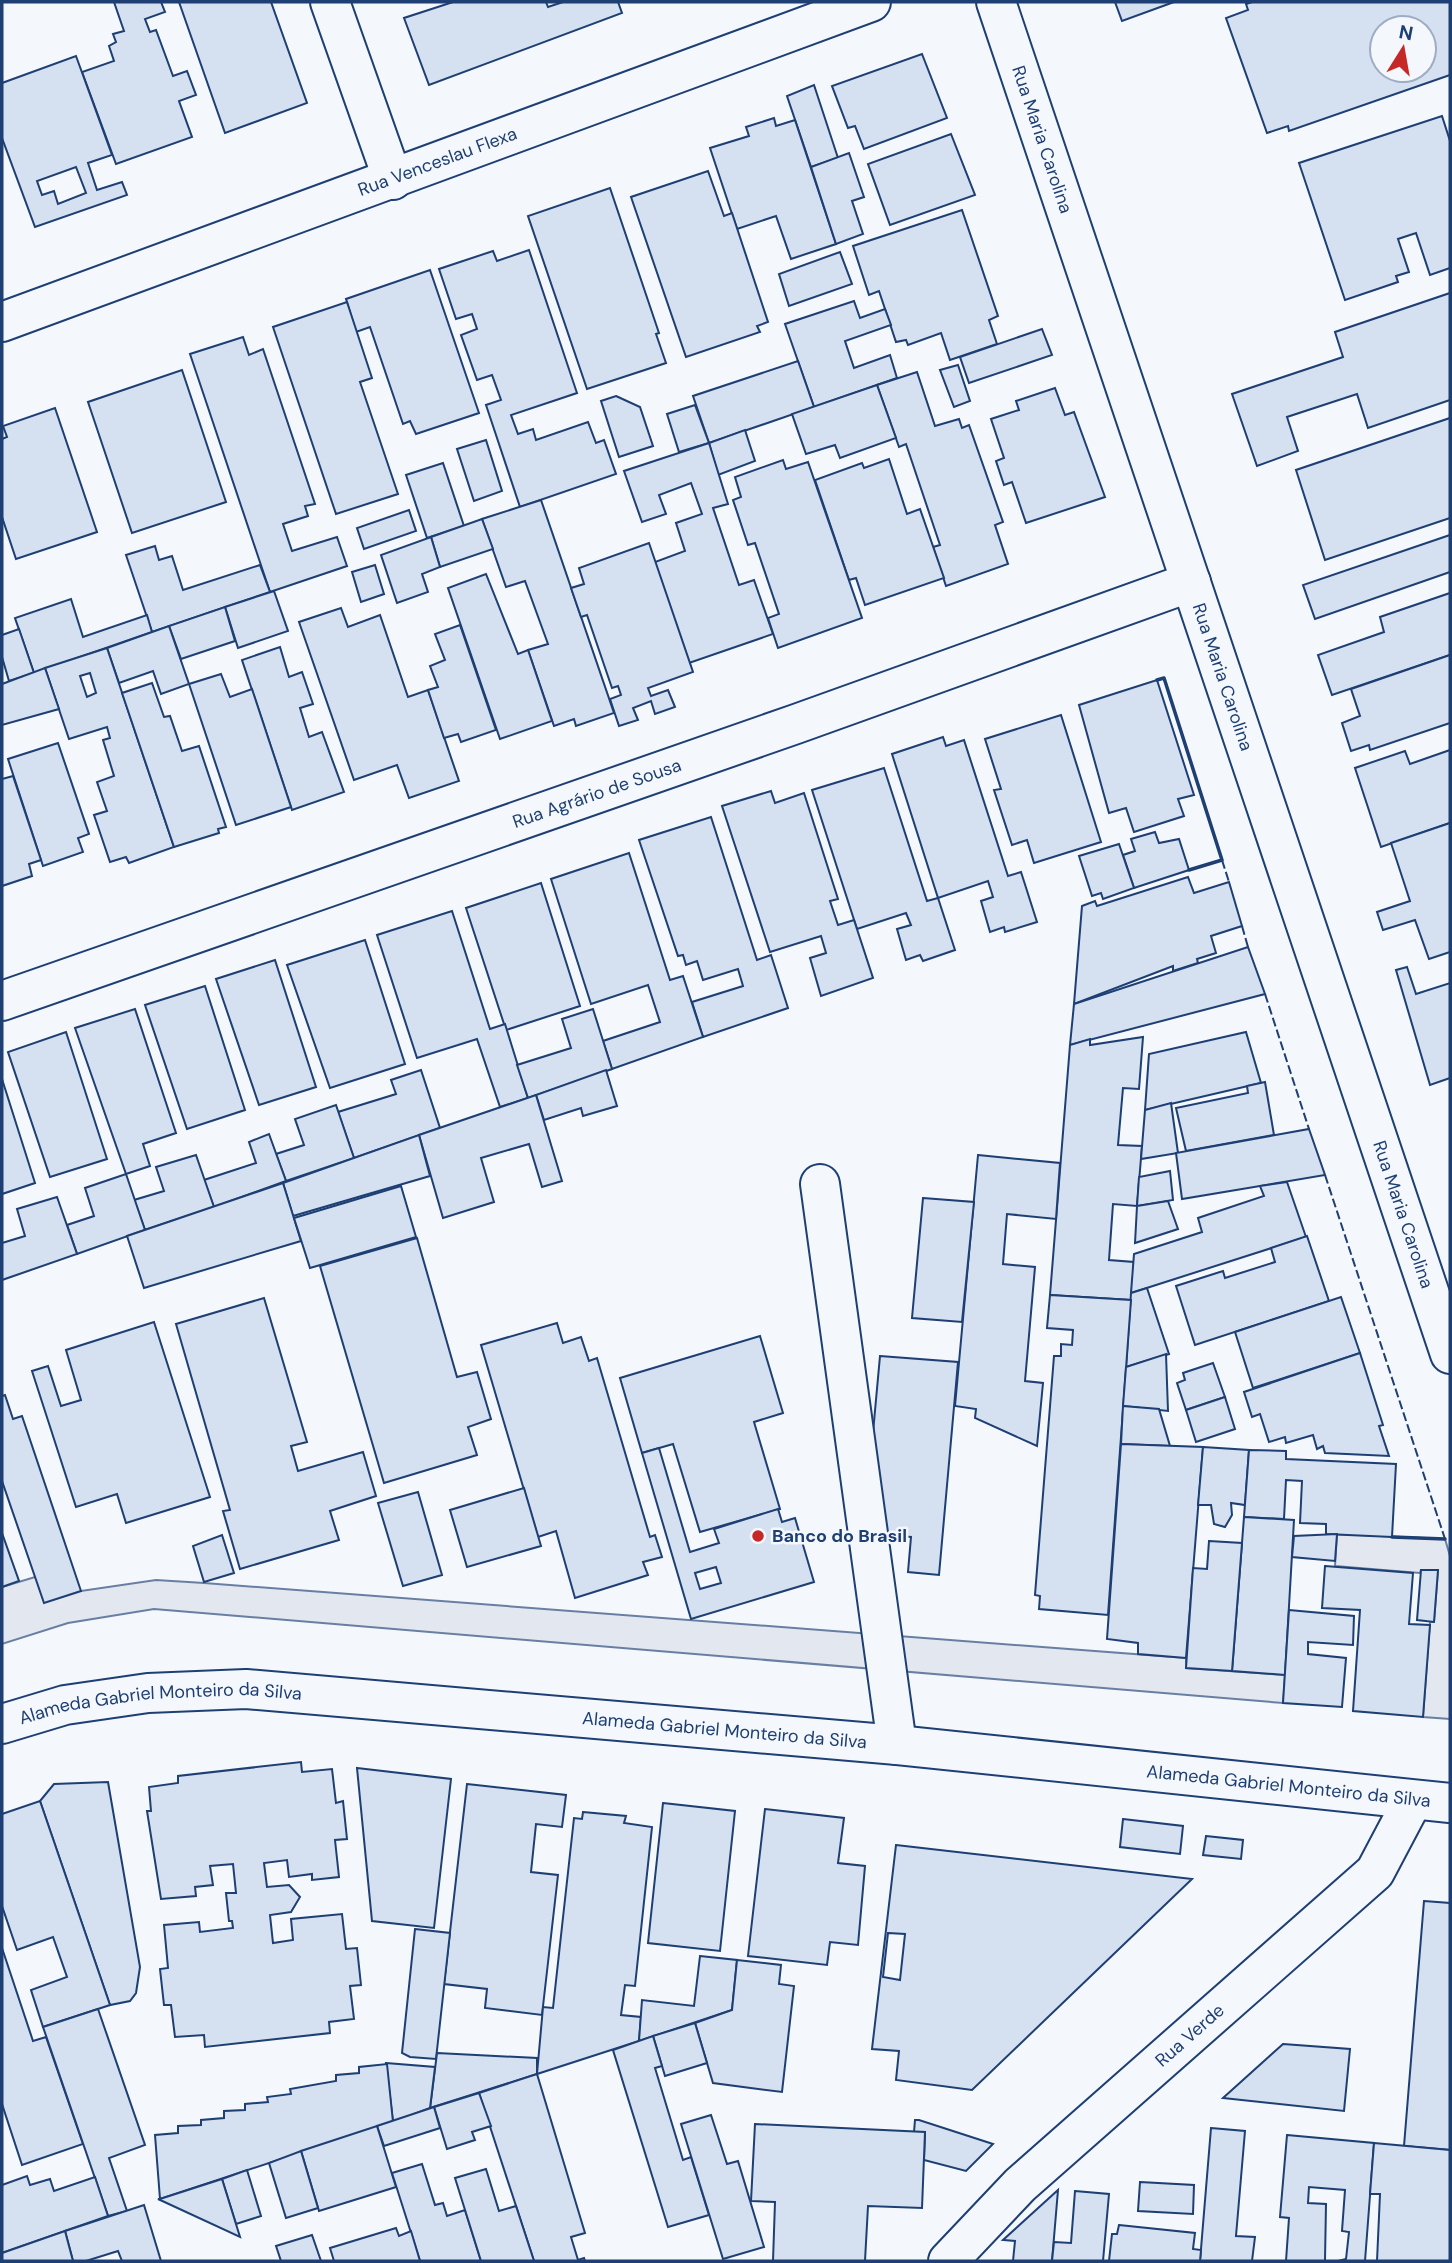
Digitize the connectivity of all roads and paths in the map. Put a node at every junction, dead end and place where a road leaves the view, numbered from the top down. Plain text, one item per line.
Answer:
1 (330, 2) edge
2 (871, 2) edge
3 (996, 2) edge
4 (393, 180) junction
5 (2, 322) edge
6 (1191, 582) junction
7 (2, 1001) edge
8 (820, 1184) dead end
9 (1450, 1354) edge
10 (2, 1724) edge
11 (897, 1745) junction
12 (1413, 1800) junction
13 (1450, 1802) edge
14 (948, 2261) edge

1 - 4 street
2 - 4 street, Rua Venceslau Flexa
3 - 6 street, Rua Maria Carolina
4 - 5 street, Rua Venceslau Flexa
6 - 7 street, Rua Agrário de Sousa
6 - 9 street, Rua Maria Carolina
8 - 11 street
10 - 11 street, Alameda Gabriel Monteiro da Silva
11 - 12 street, Alameda Gabriel Monteiro da Silva
12 - 13 street, Alameda Gabriel Monteiro da Silva
12 - 14 street, Rua Verde

